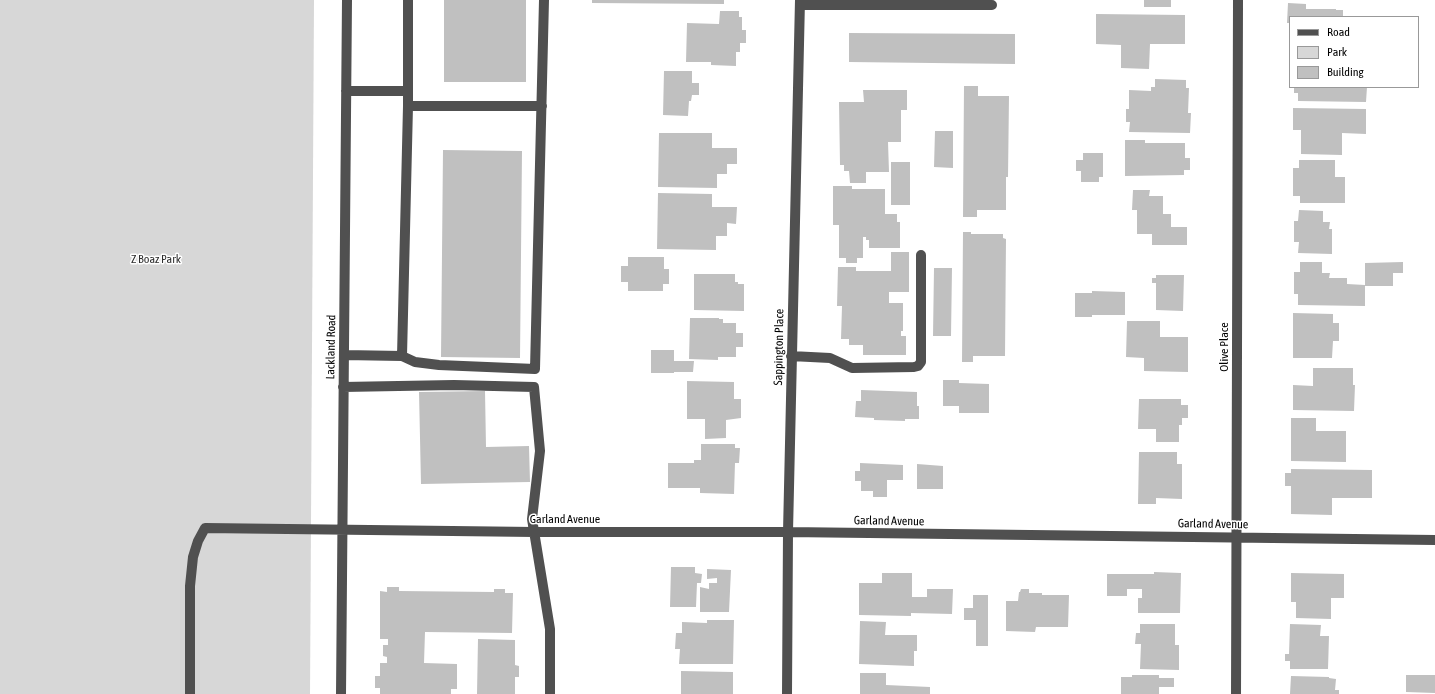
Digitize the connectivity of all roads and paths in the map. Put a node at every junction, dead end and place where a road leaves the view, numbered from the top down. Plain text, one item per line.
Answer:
1 (347, 0) edge
2 (408, 0) edge
3 (544, 0) edge
4 (1238, 0) edge
5 (800, 2) edge
6 (992, 5) dead end
7 (346, 91) junction
8 (408, 91) junction
9 (408, 106) junction
10 (542, 106) junction
11 (921, 256) dead end
12 (344, 355) junction
13 (402, 356) junction
14 (791, 356) junction
15 (343, 387) junction
16 (342, 529) junction
17 (534, 532) junction
18 (788, 532) junction
19 (1237, 538) junction
20 (1435, 540) edge
21 (190, 694) edge
22 (341, 694) edge
23 (550, 694) edge
24 (787, 694) edge
25 (1236, 694) edge

1 - 7 street, Lackland Road
2 - 8 street
3 - 10 street
4 - 19 street, Olive Place
5 - 6 street
5 - 14 street, Sappington Place
7 - 8 street
7 - 12 street, Lackland Road
8 - 9 street
9 - 10 street
9 - 13 street
10 - 13 street
11 - 14 street
12 - 13 street
12 - 15 street, Lackland Road
14 - 18 street, Sappington Place
15 - 16 street, Lackland Road
15 - 17 street
16 - 17 street, Garland Avenue
16 - 21 street, Garland Avenue
16 - 22 street, Lackland Road
17 - 18 street, Garland Avenue
17 - 23 street
18 - 19 street, Garland Avenue
18 - 24 street, Sappington Place
19 - 20 street, Garland Avenue
19 - 25 street, Olive Place

